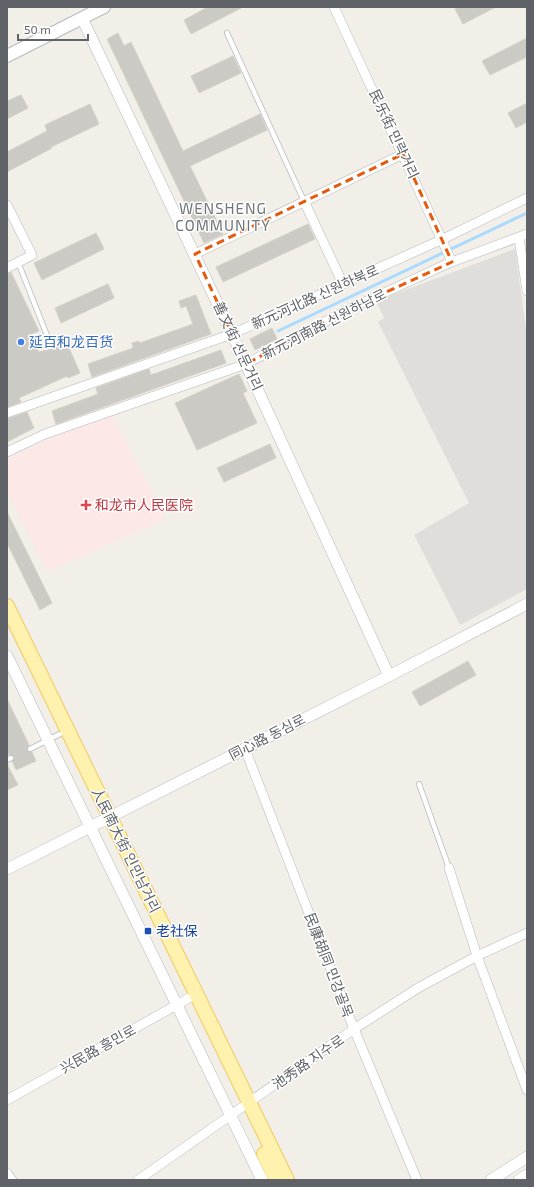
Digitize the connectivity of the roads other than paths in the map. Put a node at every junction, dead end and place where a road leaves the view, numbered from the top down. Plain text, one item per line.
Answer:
1 (104, 7) edge
2 (334, 7) edge
3 (82, 18) junction
4 (227, 33) dead end
5 (8, 52) edge
6 (403, 154) junction
7 (527, 198) edge
8 (304, 201) junction
9 (7, 205) edge
10 (523, 236) edge
11 (444, 242) junction
12 (195, 254) junction
13 (451, 260) junction
14 (18, 262) junction
15 (7, 268) edge
16 (343, 284) junction
17 (527, 291) edge
18 (232, 334) junction
19 (50, 343) dead end
20 (246, 364) junction
21 (7, 413) edge
22 (7, 452) edge
23 (527, 604) edge
24 (7, 606) edge
25 (7, 627) edge
26 (7, 656) edge
27 (389, 676) junction
28 (54, 737) junction
29 (30, 749) dead end
30 (245, 749) junction
31 (419, 784) dead end
32 (101, 821) junction
33 (449, 868) joint
34 (7, 869) edge
35 (527, 933) edge
36 (477, 956) junction
37 (183, 1001) junction
38 (354, 1029) junction
39 (527, 1090) edge
40 (7, 1100) edge
41 (241, 1109) junction
42 (527, 1156) edge
43 (7, 1173) edge
44 (527, 1175) edge
45 (12, 1180) edge
46 (138, 1180) edge
47 (262, 1180) edge
48 (276, 1180) edge
49 (287, 1180) edge
50 (417, 1180) edge
51 (491, 1180) edge
52 (519, 1180) edge

1 - 3 main road
2 - 6 street, 民乐街 민락거리
3 - 5 main road
3 - 12 street, 善文街 선문거리
4 - 8 lane
6 - 8 street
6 - 11 street, 民乐街 민락거리
7 - 11 street, 新元河北路 신원하북로
8 - 12 street
8 - 16 street
9 - 14 street
10 - 13 street, 新元河南路 신원하남로
10 - 17 street
11 - 13 street, 民乐街 민락거리
11 - 16 street, 新元河北路 신원하북로
12 - 18 street, 善文街 선문거리
13 - 20 street, 新元河南路 신원하남로
14 - 15 street
14 - 19 lane
16 - 18 street, 新元河北路 신원하북로
18 - 20 street, 善文街 선문거리
18 - 21 street, 新元河北路 신원하북로
20 - 22 street, 新元河南路 신원하남로
20 - 27 street, 善文街 선문거리
23 - 27 street, 同心路 동심로
24 - 32 main road, 人民南大街 인민남거리
25 - 28 main road, 人民南大街 인민남거리
26 - 28 street, 人民南大街 인민남거리
27 - 30 street, 同心路 동심로
28 - 29 lane
28 - 32 main road, 人民南大街 인민남거리
30 - 32 street, 同心路 동심로
30 - 38 street, 民康胡同 민강골목
31 - 33 lane
32 - 34 street, 同心路 동심로
32 - 37 main road, 人民南大街 인민남거리
32 - 41 main road, 人民南大街 인민남거리
33 - 36 street
35 - 36 street, 池秀路 지수로
36 - 38 street, 池秀路 지수로
36 - 39 street
37 - 40 street, 兴民路 흥민로
37 - 41 main road, 人民南大街 인민남거리
38 - 41 street, 池秀路 지수로
38 - 50 street, 民康胡同 민강골목
41 - 46 street, 池秀路 지수로
41 - 47 street, 人民南大街 인민남거리
41 - 48 main road, 人民南大街 인민남거리
41 - 49 main road, 人民南大街 인민남거리
42 - 51 street
43 - 45 street
44 - 52 street

